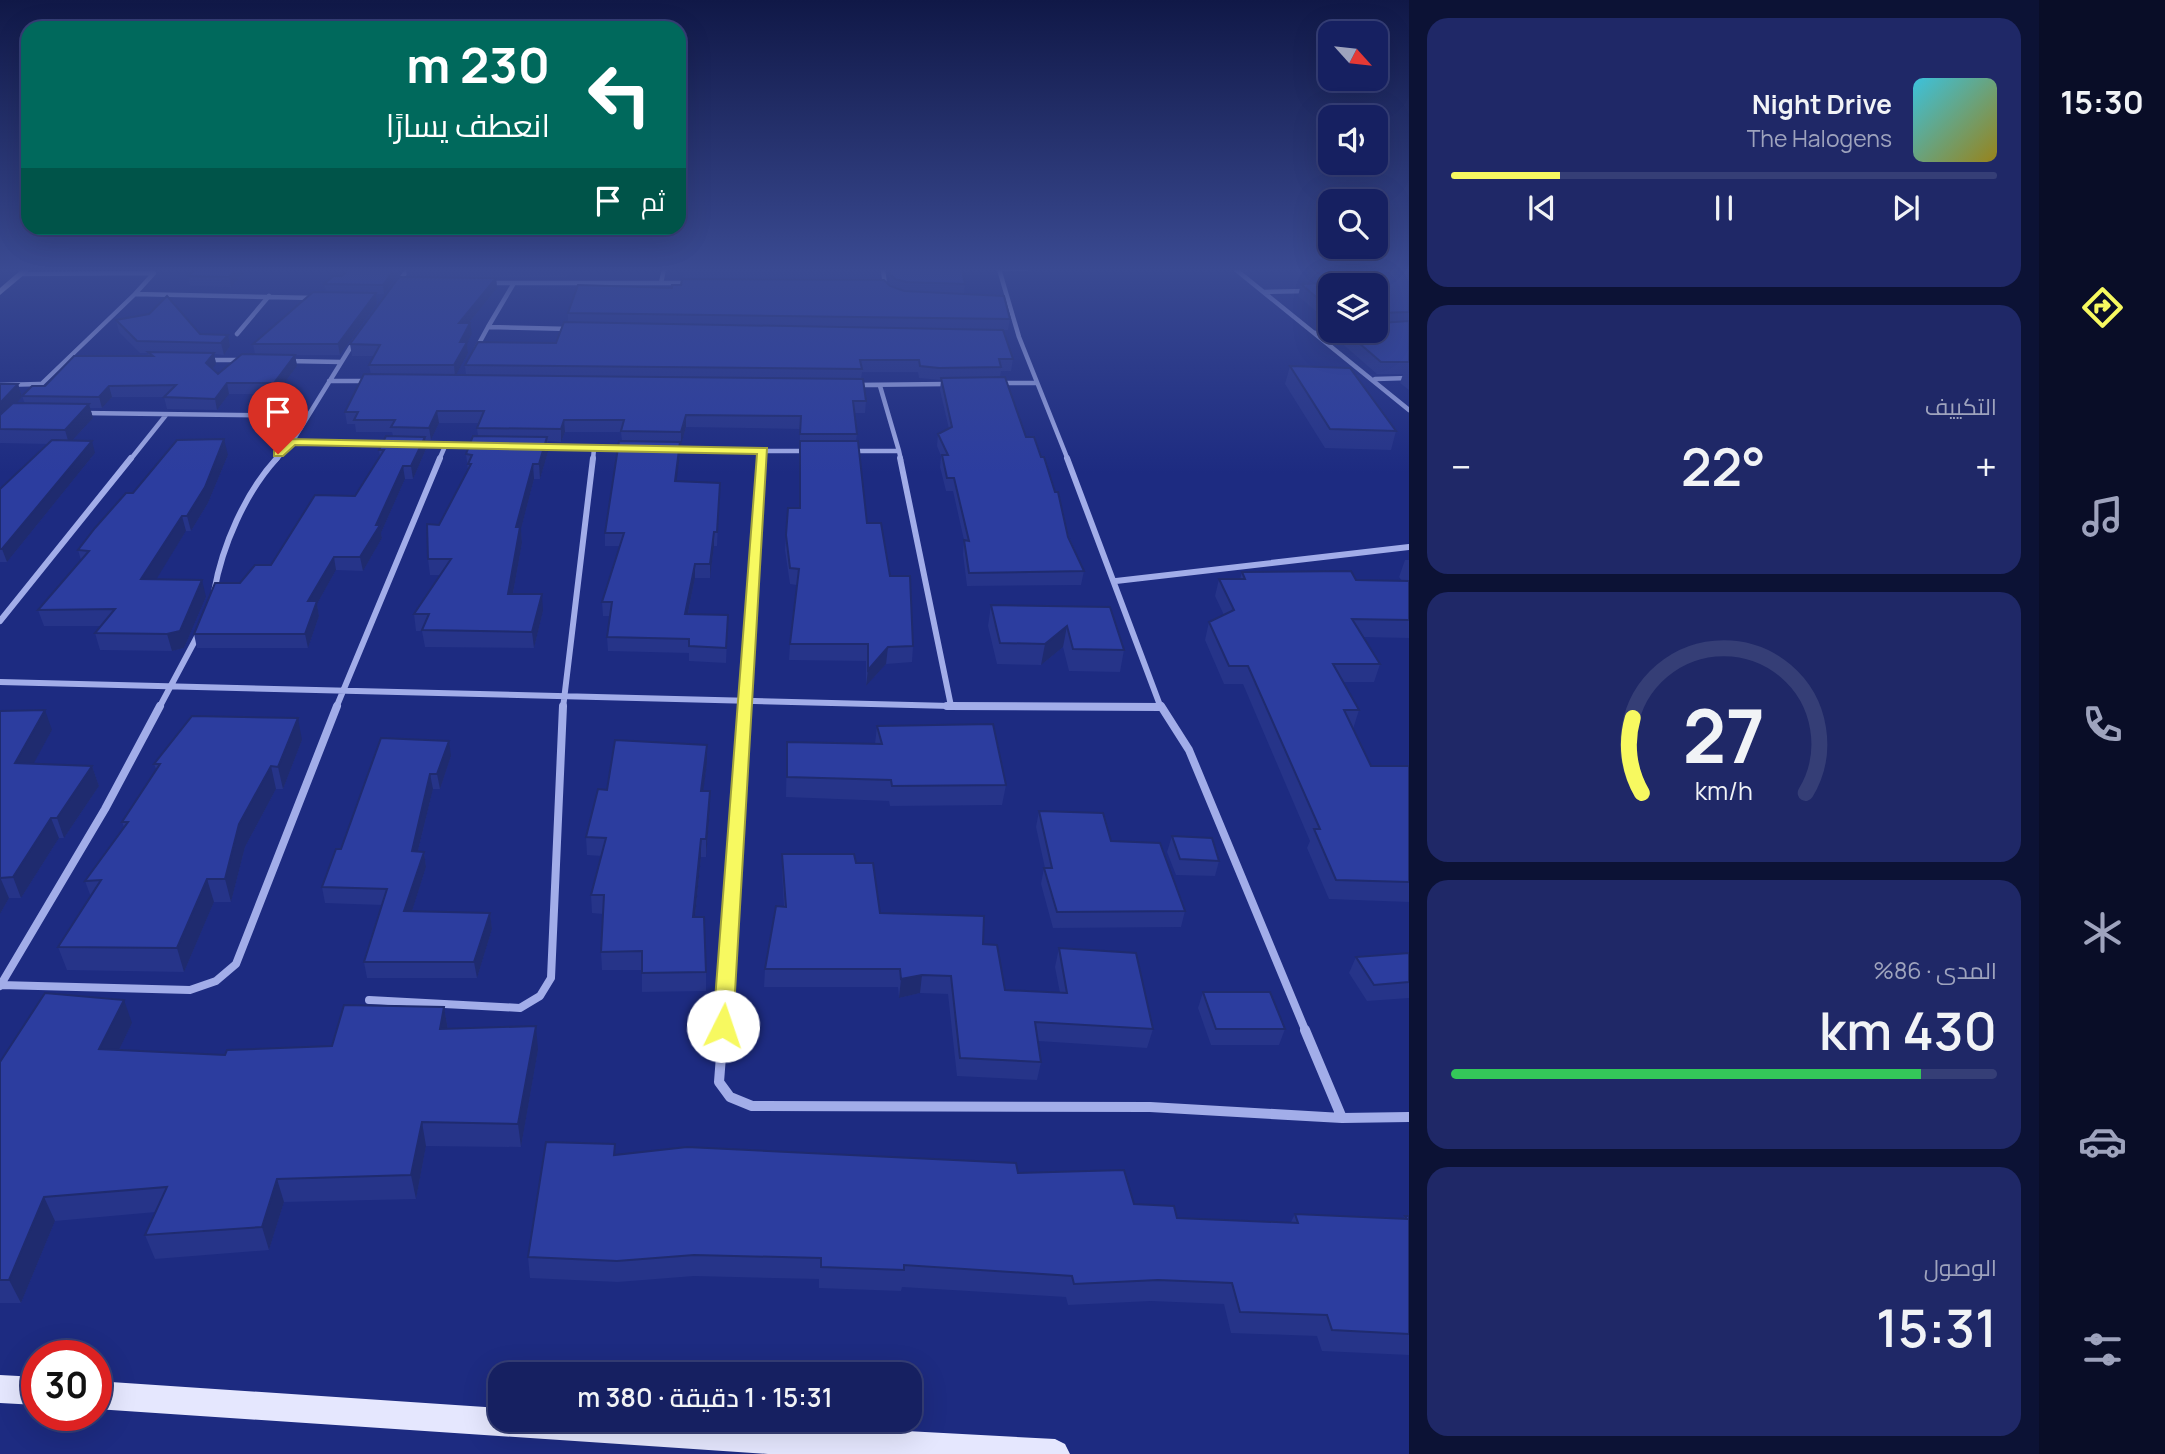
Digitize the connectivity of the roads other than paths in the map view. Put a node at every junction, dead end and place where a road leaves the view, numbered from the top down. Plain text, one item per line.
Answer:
1 (88, 337) edge
2 (358, 337) edge
3 (483, 337) edge
4 (1005, 337) edge
5 (1019, 337) joint
6 (1319, 337) edge
7 (67, 356) junction
8 (80, 357) edge
9 (198, 360) edge
10 (250, 360) edge
11 (470, 360) edge
12 (276, 361) edge
13 (341, 362) junction
14 (1409, 378) edge
15 (1374, 379) junction
16 (329, 381) junction
17 (380, 381) edge
18 (984, 383) edge
19 (1037, 383) junction
20 (40, 384) junction
21 (958, 384) edge
22 (0, 385) edge
23 (852, 386) edge
24 (880, 386) junction
25 (23, 403) edge
26 (1409, 410) edge
27 (69, 413) edge
28 (166, 415) junction
29 (307, 416) junction
30 (292, 442) junction
31 (446, 444) junction
32 (486, 445) edge
33 (527, 446) edge
34 (594, 448) junction
35 (633, 449) edge
36 (659, 449) edge
37 (763, 451) junction
38 (817, 451) edge
39 (844, 451) edge
40 (899, 451) junction
41 (1409, 547) edge
42 (1116, 581) junction
43 (210, 604) edge
44 (0, 621) edge
45 (201, 629) edge
46 (0, 682) edge
47 (170, 686) junction
48 (343, 691) junction
49 (563, 698) junction
50 (743, 701) junction
51 (951, 706) junction
52 (1161, 707) junction
53 (0, 985) edge
54 (369, 1000) dead end
55 (1409, 1117) edge
56 (1342, 1118) junction
57 (0, 1389) edge
58 (21, 1390) edge
59 (112, 1396) edge
60 (1055, 1454) edge

1 - 7 street
2 - 13 street
3 - 11 street
4 - 5 street
5 - 19 street
6 - 15 street
7 - 8 street
7 - 20 street
9 - 10 street
12 - 13 street
13 - 16 street
14 - 15 street
15 - 26 street
16 - 17 street
16 - 29 street
18 - 19 street
19 - 42 street
20 - 22 street
20 - 25 street
21 - 24 street
23 - 24 street
24 - 40 street
27 - 28 street
28 - 29 street
28 - 44 street
29 - 30 street
30 - 31 street
30 - 43 street
31 - 32 street
31 - 48 street
33 - 34 street
34 - 35 street
34 - 49 street
36 - 37 street
37 - 38 street
37 - 50 street
39 - 40 street
40 - 51 street
41 - 42 street
42 - 52 street
45 - 47 street
46 - 47 street
47 - 48 street
47 - 53 street
48 - 49 street
48 - 53 street
49 - 50 street
49 - 54 street
50 - 51 street
50 - 56 street
51 - 52 street
52 - 56 street
55 - 56 street
57 - 58 main road
59 - 60 main road

